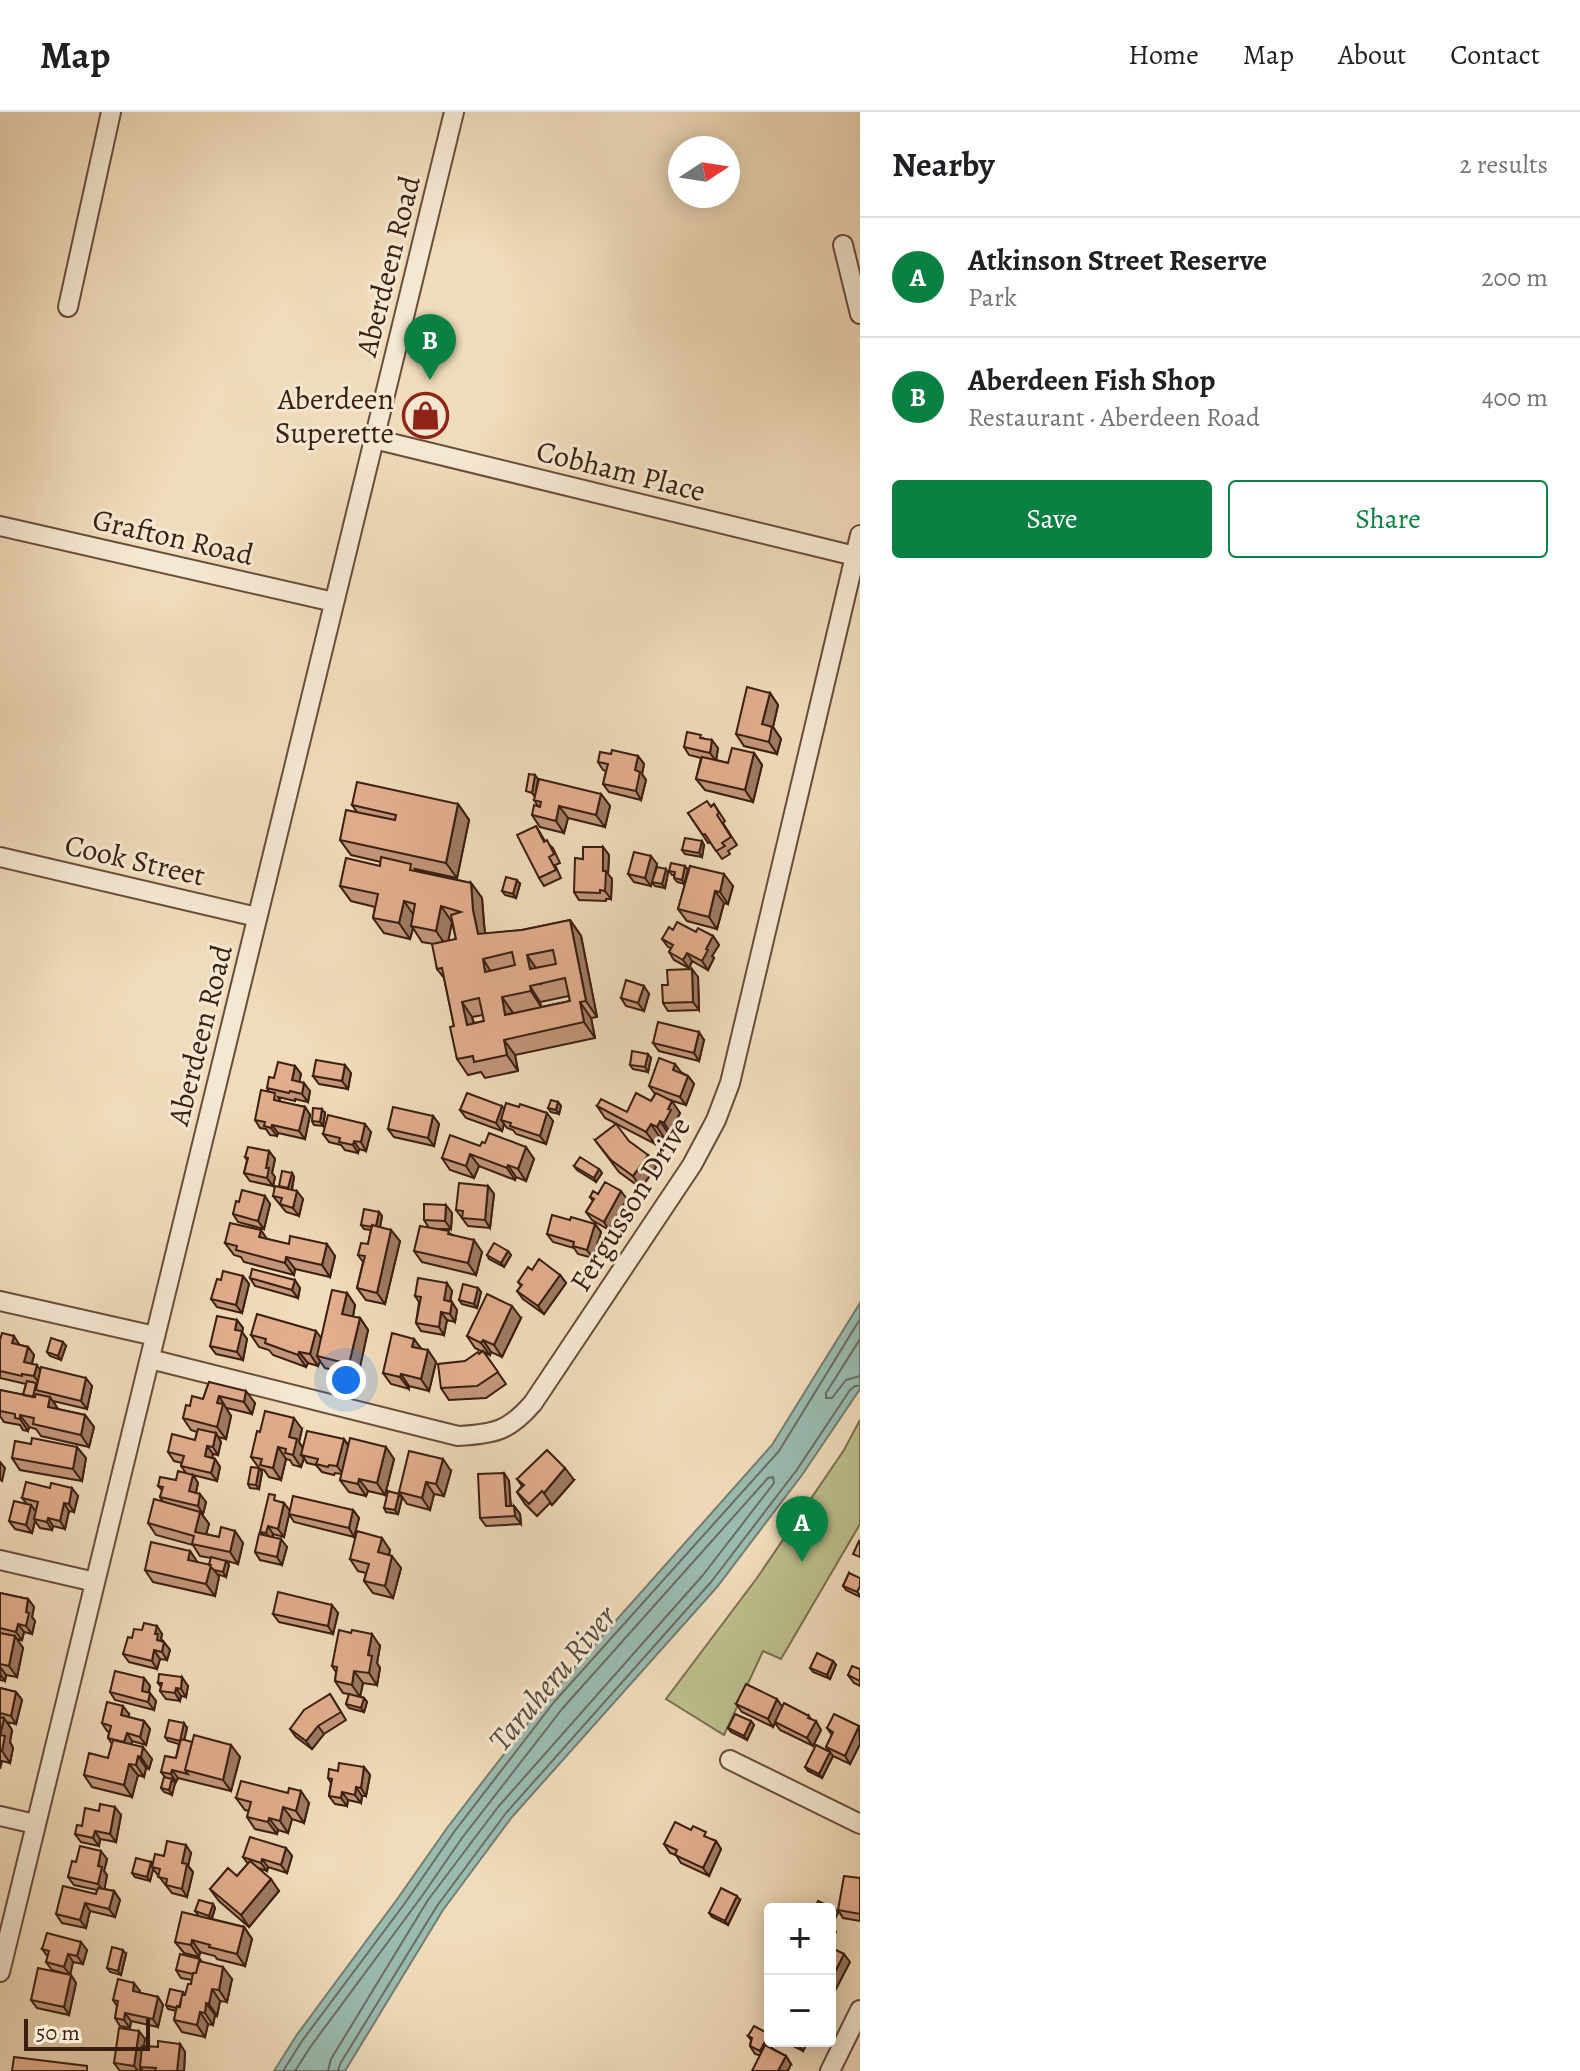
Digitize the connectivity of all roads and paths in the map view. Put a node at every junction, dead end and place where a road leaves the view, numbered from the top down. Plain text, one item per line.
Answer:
1 (111, 112) edge
2 (454, 112) edge
3 (843, 245) dead end
4 (68, 307) dead end
5 (860, 314) edge
6 (374, 439) junction
7 (0, 526) edge
8 (860, 535) edge
9 (855, 556) junction
10 (334, 602) junction
11 (0, 857) edge
12 (257, 917) junction
13 (0, 1301) edge
14 (155, 1336) junction
15 (150, 1359) junction
16 (0, 1560) edge
17 (95, 1582) junction
18 (730, 1760) dead end
19 (0, 1816) edge
20 (35, 1824) junction
21 (860, 1824) edge
22 (0, 1972) edge
23 (860, 2010) edge
24 (830, 2071) edge

1 - 4 street
2 - 6 street, Aberdeen Road
3 - 5 street
6 - 9 street, Cobham Place
6 - 10 street, Aberdeen Road
7 - 10 street, Grafton Road
8 - 9 street, Fergusson Drive
9 - 15 street, Fergusson Drive
10 - 12 street, Aberdeen Road
11 - 12 street, Cook Street
12 - 14 street, Aberdeen Road
13 - 14 street
14 - 15 street, Aberdeen Road
15 - 17 street, Aberdeen Road
16 - 17 street
17 - 20 street, Aberdeen Road
18 - 21 street
19 - 20 street
20 - 22 street, Aberdeen Road
23 - 24 street

